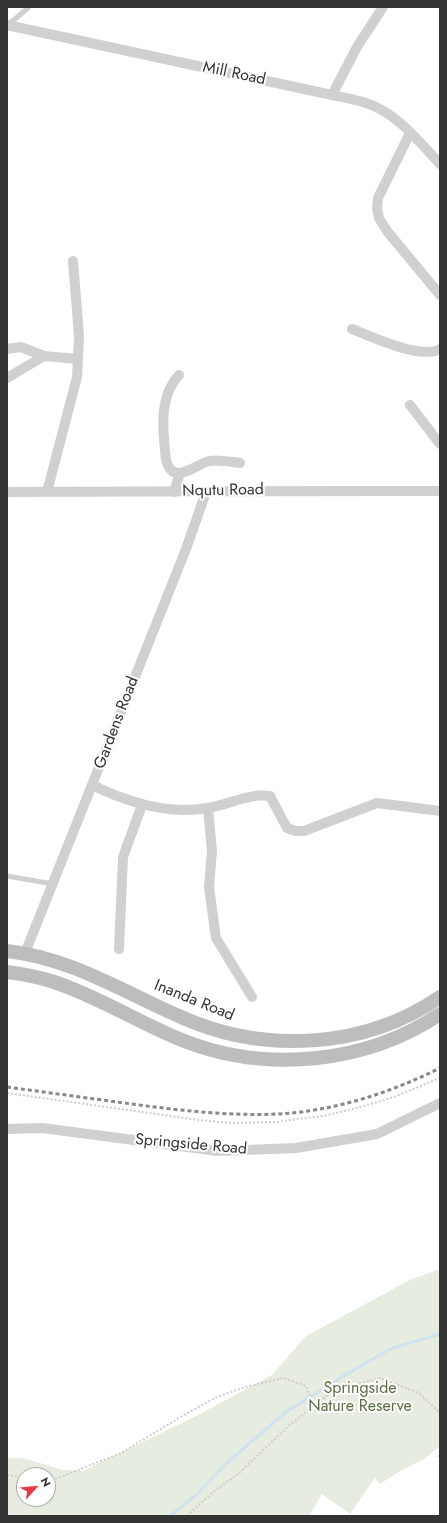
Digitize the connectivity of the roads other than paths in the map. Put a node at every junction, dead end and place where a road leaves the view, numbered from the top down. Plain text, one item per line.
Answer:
1 (29, 7) edge
2 (383, 7) edge
3 (7, 25) edge
4 (332, 95) junction
5 (410, 133) junction
6 (440, 164) edge
7 (73, 261) dead end
8 (440, 295) edge
9 (352, 329) dead end
10 (440, 349) edge
11 (7, 350) edge
12 (44, 356) junction
13 (78, 359) junction
14 (179, 375) dead end
15 (7, 378) edge
16 (410, 405) dead end
17 (440, 444) edge
18 (240, 463) dead end
19 (179, 476) junction
20 (440, 491) edge
21 (7, 492) edge
22 (47, 492) junction
23 (174, 492) junction
24 (206, 492) junction
25 (92, 785) junction
26 (142, 804) junction
27 (208, 808) junction
28 (440, 811) edge
29 (7, 876) edge
30 (53, 884) junction
31 (119, 949) dead end
32 (7, 951) edge
33 (25, 953) junction
34 (7, 972) edge
35 (252, 996) dead end
36 (440, 996) edge
37 (440, 1014) edge
38 (440, 1103) edge
39 (7, 1129) edge

1 - 3 lane
2 - 4 street
3 - 4 street, Mill Road
4 - 5 street, Mill Road
5 - 6 street, Mill Road
5 - 8 street
7 - 13 street
9 - 10 street
11 - 12 street
12 - 13 street
12 - 15 street
13 - 22 street
14 - 19 street
16 - 17 street
18 - 19 street
19 - 23 street
20 - 24 street, Nqutu Road
21 - 22 street, Nqutu Road
22 - 23 street, Nqutu Road
23 - 24 street, Nqutu Road
24 - 25 street, Gardens Road
25 - 26 street
25 - 30 street, Gardens Road
26 - 27 street
26 - 31 street
27 - 28 street
27 - 35 street
29 - 30 lane
30 - 33 street, Gardens Road
32 - 33 main road, Inanda Road
33 - 36 main road, Inanda Road
34 - 37 main road
38 - 39 street, Springside Road

